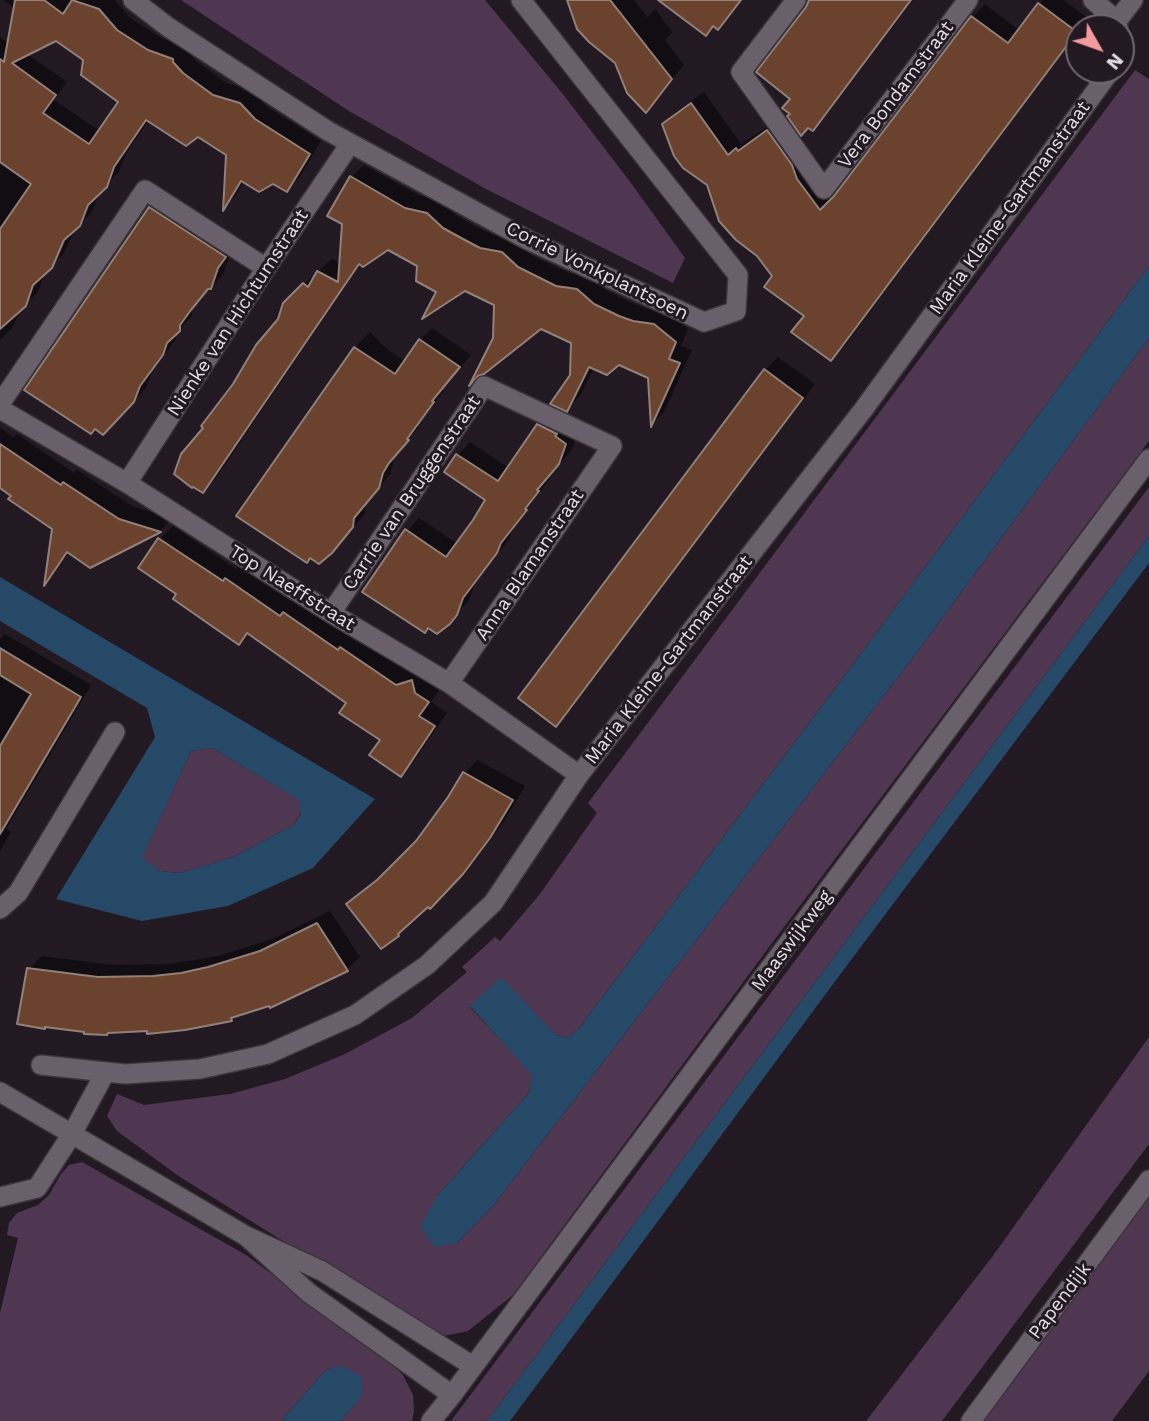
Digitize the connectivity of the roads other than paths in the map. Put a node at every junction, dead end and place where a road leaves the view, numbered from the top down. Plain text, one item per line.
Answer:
1 (133, 0) edge
2 (522, 0) edge
3 (796, 0) edge
4 (968, 0) edge
5 (1093, 0) edge
6 (1108, 14) edge
7 (1101, 84) edge
8 (350, 144) junction
9 (266, 268) junction
10 (0, 406) edge
11 (612, 446) joint
12 (1149, 459) edge
13 (127, 483) junction
14 (331, 613) junction
15 (449, 683) junction
16 (116, 732) dead end
17 (579, 775) junction
18 (0, 909) edge
19 (41, 1065) dead end
20 (105, 1073) junction
21 (0, 1091) edge
22 (72, 1134) junction
23 (1149, 1180) edge
24 (0, 1197) edge
25 (246, 1236) junction
26 (473, 1366) junction
27 (452, 1395) junction
28 (431, 1421) edge
29 (971, 1421) edge

1 - 8 street, Corrie Vonkplantsoen
2 - 8 street, Corrie Vonkplantsoen
3 - 4 street, Vera Bondamstraat
5 - 6 street
7 - 17 street, Maria Kleine-Gartmanstraat
8 - 9 street, Nienke van Hichtumstraat
9 - 10 street
9 - 13 street, Nienke van Hichtumstraat
10 - 13 street, Top Naeffstraat
11 - 14 street, Carrie van Bruggenstraat
11 - 15 street, Anna Blamanstraat
12 - 26 street, Maaswijkweg
13 - 14 street, Top Naeffstraat
14 - 15 street, Top Naeffstraat
15 - 17 street, Top Naeffstraat
16 - 18 street
17 - 20 street, Maria Kleine-Gartmanstraat
19 - 20 street, Maria Kleine-Gartmanstraat
20 - 22 street
21 - 22 street
22 - 24 street
22 - 25 street
23 - 29 street, Papendijk
25 - 26 street
25 - 27 street
26 - 27 street, Maaswijkweg
27 - 28 street, Maaswijkweg

